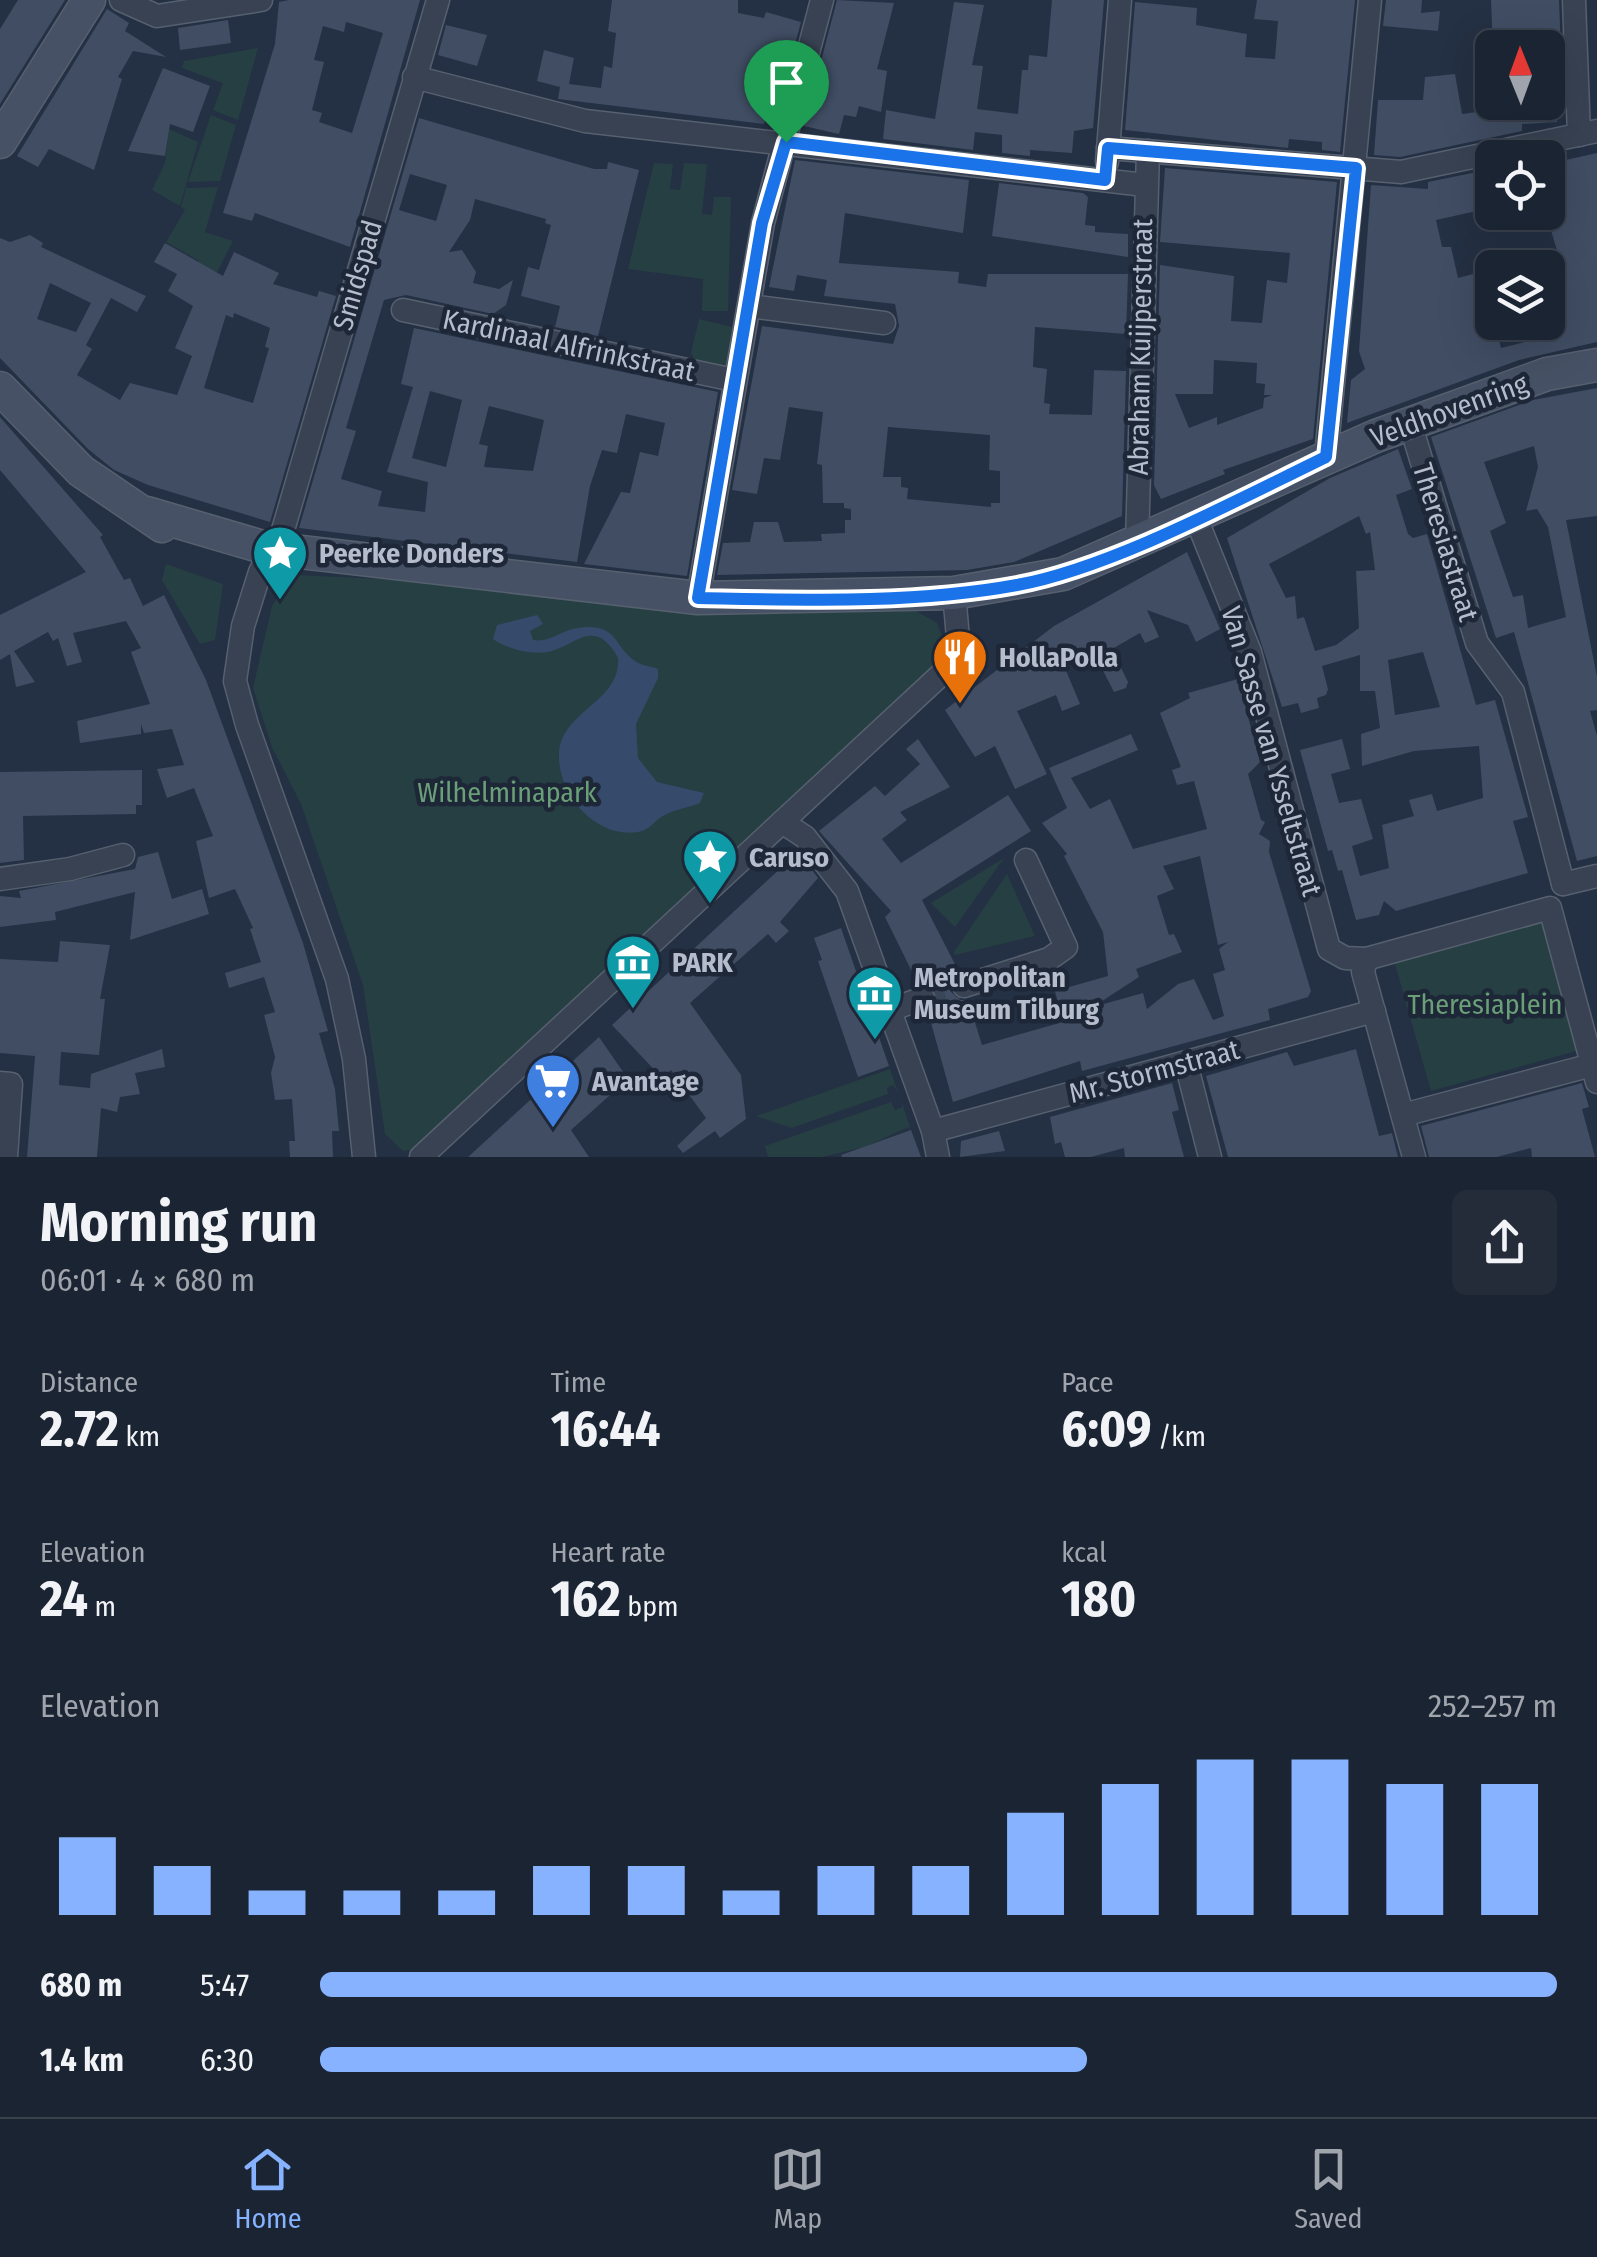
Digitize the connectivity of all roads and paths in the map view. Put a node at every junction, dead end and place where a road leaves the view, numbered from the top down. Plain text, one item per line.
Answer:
1 (89, 0) edge
2 (120, 0) edge
3 (262, 0) edge
4 (438, 0) edge
5 (822, 0) edge
6 (1120, 0) edge
7 (1370, 0) edge
8 (1574, 0) edge
9 (414, 77) junction
10 (1588, 133) edge
11 (0, 142) edge
12 (786, 142) junction
13 (1108, 148) junction
14 (1148, 151) junction
15 (1356, 168) junction
16 (1105, 180) junction
17 (1145, 185) junction
18 (749, 306) junction
19 (403, 310) dead end
20 (884, 323) dead end
21 (1597, 366) edge
22 (734, 380) junction
23 (0, 388) edge
24 (1410, 422) junction
25 (1326, 457) junction
26 (1196, 518) junction
27 (1137, 544) junction
28 (270, 555) junction
29 (954, 594) junction
30 (698, 598) junction
31 (782, 822) junction
32 (123, 855) dead end
33 (1026, 860) dead end
34 (1597, 876) edge
35 (0, 878) edge
36 (1563, 884) junction
37 (1550, 908) junction
38 (1366, 958) junction
39 (964, 986) tunnel mouth
40 (923, 998) tunnel mouth
41 (890, 1010) junction
42 (1374, 1012) junction
43 (1186, 1063) junction
44 (1595, 1073) edge
45 (0, 1083) edge
46 (1403, 1115) junction
47 (4, 1130) edge
48 (933, 1131) junction
49 (6, 1157) edge
50 (364, 1157) edge
51 (421, 1157) edge
52 (938, 1157) edge
53 (1210, 1157) edge
54 (1414, 1157) edge

1 - 11 street
2 - 3 street
4 - 9 street, Smidspad
5 - 12 street
6 - 13 street
7 - 15 street
8 - 10 street
9 - 12 street
9 - 28 street, Smidspad
10 - 15 street
12 - 16 street
12 - 18 street
13 - 14 street
13 - 16 street
14 - 15 street
14 - 17 street, Abraham Kuijperstraat
15 - 25 street
16 - 17 street
17 - 27 street, Abraham Kuijperstraat
18 - 20 street
18 - 22 street
19 - 22 street, Kardinaal Alfrinkstraat
21 - 24 street, Veldhovenring
22 - 30 street
23 - 28 street
24 - 25 street, Veldhovenring
24 - 36 street, Theresiastraat
25 - 26 street, Veldhovenring
26 - 27 street
26 - 38 street, Van Sasse van Ysseltstraat
27 - 29 street
28 - 30 street
28 - 50 street
29 - 30 street
29 - 31 street
31 - 41 street
31 - 51 street
32 - 35 street
33 - 39 street
34 - 36 street
36 - 37 street
37 - 38 street
37 - 44 street
38 - 42 street
40 - 41 street
41 - 48 street
42 - 43 street, Mr. Stormstraat
42 - 46 street
43 - 48 street, Mr. Stormstraat
43 - 53 street
44 - 46 street
45 - 47 street
46 - 54 street
47 - 49 street
48 - 52 street

